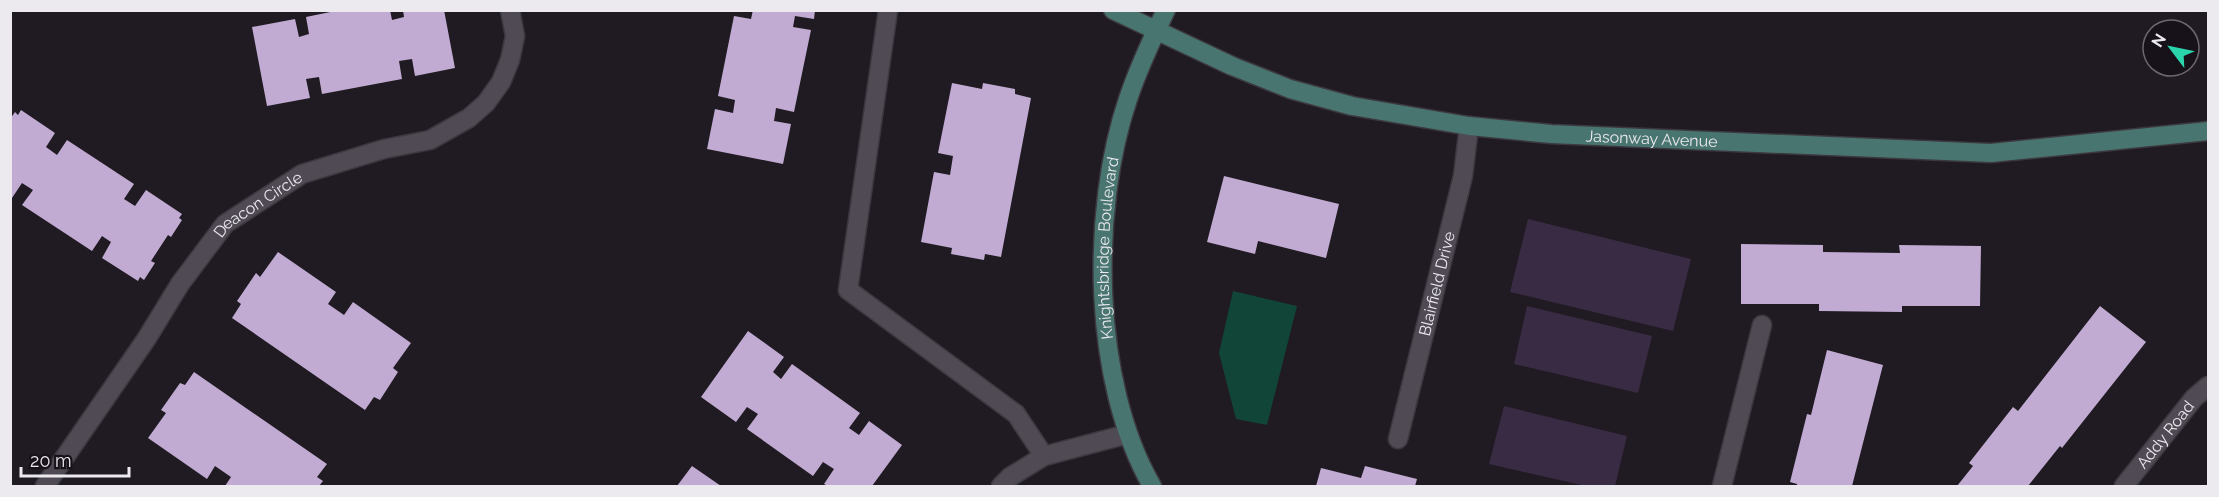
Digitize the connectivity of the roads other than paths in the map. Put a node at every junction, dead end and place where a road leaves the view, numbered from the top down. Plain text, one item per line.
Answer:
1 (510, 10) edge
2 (888, 10) edge
3 (1113, 10) edge
4 (1166, 10) edge
5 (1155, 32) junction
6 (1469, 126) junction
7 (2208, 131) edge
8 (1762, 325) dead end
9 (2208, 386) edge
10 (1128, 434) junction
11 (1398, 439) dead end
12 (1044, 456) junction
13 (45, 486) edge
14 (1001, 486) edge
15 (1152, 486) edge
16 (1722, 486) edge
17 (2124, 486) edge

1 - 13 street, Deacon Circle
2 - 12 street
3 - 5 street, Jasonway Avenue
4 - 5 street, Knightsbridge Boulevard
5 - 6 street, Jasonway Avenue
5 - 10 street, Knightsbridge Boulevard
6 - 7 street, Jasonway Avenue
6 - 11 street, Blairfield Drive
8 - 16 street
9 - 17 street, Addy Road
10 - 12 street
10 - 15 street, Knightsbridge Boulevard
12 - 14 street

